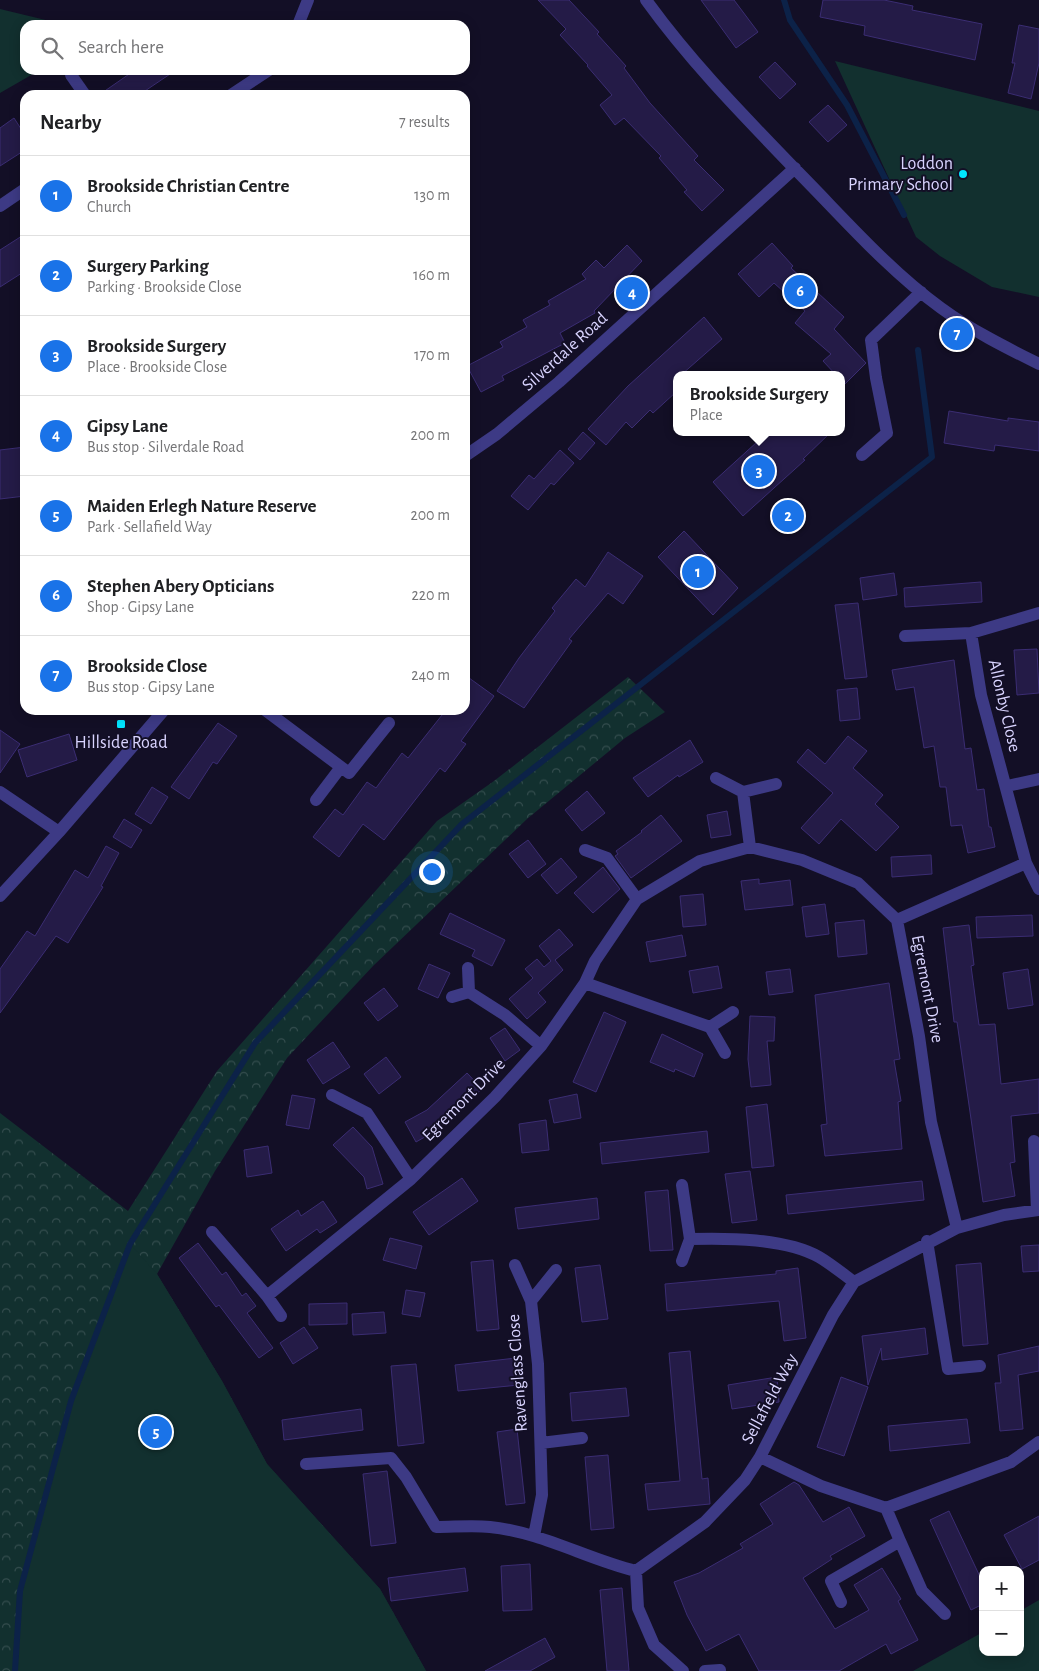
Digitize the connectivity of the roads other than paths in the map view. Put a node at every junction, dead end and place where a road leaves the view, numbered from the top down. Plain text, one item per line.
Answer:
1 (308, 0) edge
2 (646, 0) edge
3 (300, 20) edge
4 (70, 75) dead end
5 (261, 75) edge
6 (80, 90) edge
7 (239, 90) edge
8 (795, 168) junction
9 (20, 192) edge
10 (0, 206) edge
11 (921, 292) junction
12 (1039, 364) edge
13 (470, 453) edge
14 (862, 455) dead end
15 (1039, 613) edge
16 (971, 633) junction
17 (905, 636) dead end
18 (160, 715) edge
19 (272, 715) edge
20 (389, 723) dead end
21 (341, 767) junction
22 (716, 778) dead end
23 (1039, 779) edge
24 (776, 784) dead end
25 (1007, 786) junction
26 (0, 792) edge
27 (743, 792) junction
28 (316, 800) dead end
29 (59, 832) junction
30 (750, 847) junction
31 (585, 850) dead end
32 (1026, 863) junction
33 (1039, 890) edge
34 (0, 896) edge
35 (637, 899) junction
36 (896, 920) junction
37 (468, 968) dead end
38 (585, 983) junction
39 (469, 992) junction
40 (452, 998) dead end
41 (733, 1012) dead end
42 (710, 1026) junction
43 (542, 1046) junction
44 (725, 1053) dead end
45 (332, 1094) dead end
46 (1034, 1141) dead end
47 (411, 1178) junction
48 (682, 1185) dead end
49 (1038, 1210) edge
50 (956, 1228) junction
51 (212, 1232) dead end
52 (690, 1239) junction
53 (927, 1242) junction
54 (682, 1261) dead end
55 (516, 1266) dead end
56 (556, 1270) dead end
57 (854, 1282) junction
58 (267, 1296) junction
59 (531, 1301) junction
60 (281, 1316) dead end
61 (980, 1366) dead end
62 (582, 1438) dead end
63 (1039, 1442) edge
64 (541, 1443) junction
65 (760, 1457) junction
66 (306, 1464) dead end
67 (886, 1508) junction
68 (534, 1536) junction
69 (900, 1540) junction
70 (636, 1571) junction
71 (841, 1602) dead end
72 (945, 1614) dead end
73 (720, 1670) edge
74 (683, 1671) edge
75 (705, 1671) edge

1 - 3 street
2 - 8 street
4 - 6 street
5 - 7 street
8 - 11 street
8 - 13 street, Silverdale Road
9 - 10 street
11 - 12 street
11 - 14 street
15 - 16 street
16 - 17 street
16 - 25 street, Allonby Close
18 - 29 street
19 - 21 street
20 - 21 street
21 - 28 street
22 - 27 street
23 - 25 street
24 - 27 street
25 - 32 street, Allonby Close
26 - 29 street
27 - 30 street
29 - 34 street
30 - 35 street, Egremont Drive
30 - 36 street, Egremont Drive
31 - 35 street
32 - 33 street, Allonby Close
32 - 36 street
35 - 38 street, Egremont Drive
36 - 50 street, Egremont Drive
37 - 39 street
38 - 42 street
38 - 43 street, Egremont Drive
39 - 40 street
39 - 43 street
41 - 42 street
42 - 44 street
43 - 47 street, Egremont Drive
45 - 47 street
46 - 49 street, Sellafield Way
47 - 58 street, Egremont Drive
48 - 52 street
49 - 50 street, Sellafield Way
50 - 53 street, Sellafield Way
51 - 58 street
52 - 54 street
52 - 57 street
53 - 57 street, Sellafield Way
53 - 61 street
55 - 59 street, Ravenglass Close
56 - 59 street, Ravenglass Close
57 - 65 street, Sellafield Way
58 - 60 street
59 - 64 street, Ravenglass Close
62 - 64 street, Ravenglass Close
63 - 67 street
64 - 68 street, Ravenglass Close
65 - 67 street
65 - 70 street, Sellafield Way
66 - 68 street
67 - 69 street
68 - 70 street
69 - 71 street
69 - 72 street
70 - 74 street
73 - 75 street

